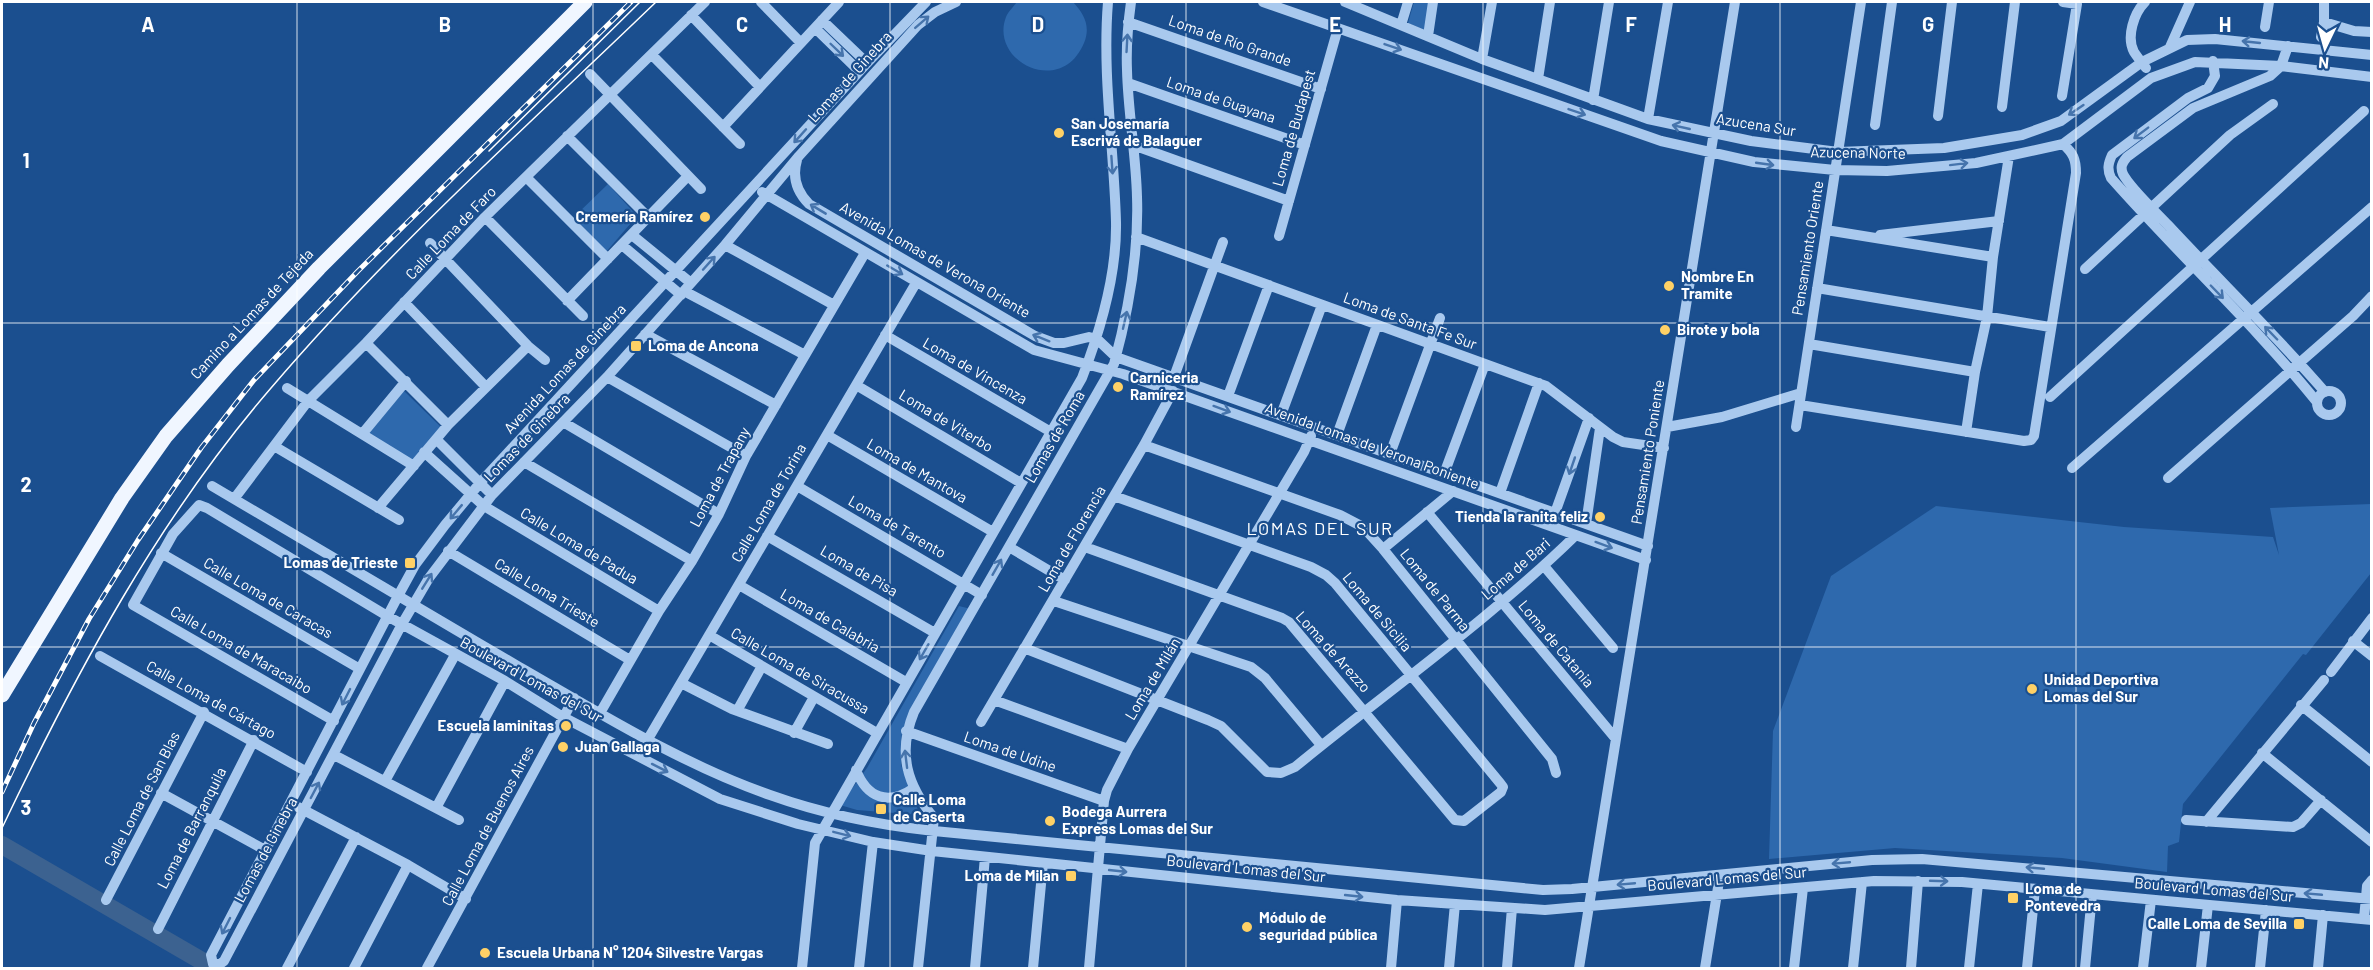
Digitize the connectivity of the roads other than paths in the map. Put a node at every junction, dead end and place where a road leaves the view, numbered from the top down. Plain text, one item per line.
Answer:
1 (585, 2) edge
2 (705, 2) edge
3 (761, 2) edge
4 (839, 2) edge
5 (926, 2) edge
6 (956, 2) edge
7 (1108, 2) edge
8 (1131, 2) edge
9 (1263, 2) edge
10 (1346, 2) edge
11 (1408, 2) edge
12 (1433, 2) edge
13 (1492, 2) edge
14 (1550, 2) edge
15 (1609, 2) edge
16 (1668, 2) edge
17 (1735, 2) edge
18 (1861, 2) edge
19 (1892, 2) edge
20 (1953, 2) edge
21 (2015, 2) edge
22 (2063, 2) edge
23 (2145, 2) edge
24 (2190, 2) edge
25 (2265, 2) edge
26 (2324, 2) edge
27 (2078, 3) edge
28 (691, 15) junction
29 (1128, 22) junction
30 (2324, 22) junction
31 (818, 24) junction
32 (1401, 25) junction
33 (2265, 27) dead end
34 (1338, 28) junction
35 (2354, 31) junction
36 (2372, 32) edge
37 (1428, 36) junction
38 (2321, 37) dead end
39 (801, 43) junction
40 (2288, 46) junction
41 (2170, 47) junction
42 (2350, 52) junction
43 (652, 55) junction
44 (2372, 55) edge
45 (1482, 59) junction
46 (2213, 61) junction
47 (2142, 62) junction
48 (2281, 66) junction
49 (863, 67) junction
50 (590, 74) dead end
51 (2372, 77) edge
52 (2151, 78) junction
53 (1538, 79) junction
54 (1128, 83) junction
55 (760, 87) junction
56 (1321, 89) junction
57 (609, 95) junction
58 (2062, 96) dead end
59 (1593, 100) junction
60 (2273, 104) dead end
61 (2002, 107) dead end
62 (2364, 111) dead end
63 (1938, 116) dead end
64 (1648, 119) junction
65 (1875, 125) dead end
66 (723, 127) junction
67 (1712, 134) junction
68 (567, 136) junction
69 (740, 144) dead end
70 (2063, 144) junction
71 (1133, 145) junction
72 (1305, 145) junction
73 (1838, 152) junction
74 (1709, 153) junction
75 (799, 156) junction
76 (2008, 156) junction
77 (1835, 170) junction
78 (688, 176) junction
79 (526, 177) junction
80 (754, 187) junction
81 (701, 189) dead end
82 (765, 195) junction
83 (1289, 201) junction
84 (2372, 207) edge
85 (2148, 211) junction
86 (485, 217) junction
87 (649, 218) junction
88 (1999, 221) junction
89 (1826, 230) junction
90 (632, 235) junction
91 (1279, 236) dead end
92 (1865, 236) junction
93 (1136, 237) junction
94 (1223, 242) dead end
95 (430, 243) dead end
96 (622, 245) junction
97 (726, 245) junction
98 (865, 253) junction
99 (1993, 257) junction
100 (608, 259) junction
101 (447, 260) junction
102 (2197, 264) junction
103 (1214, 266) junction
104 (2085, 269) dead end
105 (675, 271) junction
106 (665, 281) junction
107 (916, 283) junction
108 (1269, 285) junction
109 (1817, 288) junction
110 (685, 290) junction
111 (2372, 296) edge
112 (567, 301) junction
113 (404, 302) junction
114 (1322, 304) junction
115 (834, 306) junction
116 (2246, 315) junction
117 (583, 316) dead end
118 (1987, 317) junction
119 (1440, 318) dead end
120 (1377, 325) junction
121 (2050, 327) junction
122 (645, 334) junction
123 (885, 335) junction
124 (1097, 339) junction
125 (366, 344) junction
126 (1431, 344) junction
127 (1809, 344) junction
128 (528, 346) junction
129 (805, 355) junction
130 (1116, 357) junction
131 (545, 360) dead end
132 (1087, 364) junction
133 (1485, 364) junction
134 (2295, 366) junction
135 (1111, 370) junction
136 (1975, 372) junction
137 (607, 377) junction
138 (1174, 377) junction
139 (406, 381) junction
140 (1539, 383) junction
141 (856, 385) junction
142 (486, 387) junction
143 (287, 388) dead end
144 (1173, 391) junction
145 (2325, 392) junction
146 (1801, 393) junction
147 (1228, 396) junction
148 (2050, 397) dead end
149 (308, 401) junction
150 (2317, 402) junction
151 (776, 405) junction
152 (1800, 405) junction
153 (1281, 415) junction
154 (1589, 418) junction
155 (563, 422) junction
156 (448, 425) junction
157 (1314, 427) junction
158 (1667, 427) junction
159 (1796, 427) dead end
160 (1600, 428) junction
161 (1050, 432) junction
162 (1966, 432) junction
163 (363, 433) junction
164 (827, 435) junction
165 (1337, 435) junction
166 (437, 440) junction
167 (1309, 440) junction
168 (1144, 445) junction
169 (274, 446) junction
170 (1664, 448) junction
171 (424, 452) junction
172 (1390, 454) junction
173 (746, 456) junction
174 (524, 462) junction
175 (414, 466) junction
176 (2072, 468) dead end
177 (1444, 474) junction
178 (2168, 478) dead end
179 (480, 483) junction
180 (1021, 483) junction
181 (212, 486) dead end
182 (797, 486) junction
183 (1453, 491) junction
184 (1500, 493) junction
185 (470, 494) junction
186 (1280, 494) junction
187 (492, 495) junction
188 (1114, 496) junction
189 (234, 499) junction
190 (484, 506) junction
191 (378, 508) junction
192 (1427, 512) junction
193 (1555, 513) junction
194 (719, 514) junction
195 (399, 520) dead end
196 (1586, 524) junction
197 (993, 532) junction
198 (1576, 535) junction
199 (767, 536) junction
200 (1250, 545) junction
201 (1648, 546) junction
202 (1009, 547) junction
203 (1085, 547) junction
204 (1383, 549) junction
205 (448, 551) junction
206 (161, 553) junction
207 (1646, 560) junction
208 (692, 561) junction
209 (1544, 566) junction
210 (1065, 580) junction
211 (963, 584) junction
212 (739, 585) junction
213 (982, 594) junction
214 (1220, 595) junction
215 (398, 596) junction
216 (1054, 601) junction
217 (1501, 602) junction
218 (413, 606) junction
219 (659, 611) junction
220 (389, 617) junction
221 (2372, 618) edge
222 (402, 624) junction
223 (935, 633) junction
224 (709, 635) junction
225 (1456, 639) junction
226 (2353, 641) junction
227 (1024, 648) junction
228 (1188, 648) junction
229 (1613, 648) dead end
230 (455, 655) junction
231 (100, 656) dead end
232 (2372, 656) edge
233 (630, 660) junction
234 (762, 666) junction
235 (360, 669) junction
236 (1411, 676) junction
237 (505, 681) junction
238 (906, 682) junction
239 (681, 683) junction
240 (2, 695) edge
241 (814, 697) junction
242 (574, 698) junction
243 (1158, 699) junction
244 (994, 700) junction
245 (2301, 705) junction
246 (737, 711) junction
247 (1366, 711) junction
248 (204, 712) junction
249 (600, 713) junction
250 (563, 717) junction
251 (334, 721) junction
252 (981, 722) dead end
253 (906, 731) junction
254 (794, 733) junction
255 (877, 733) junction
256 (648, 739) junction
257 (1616, 739) junction
258 (254, 740) junction
259 (828, 744) dead end
260 (1321, 745) junction
261 (1128, 749) junction
262 (2262, 753) junction
263 (334, 754) junction
264 (2372, 762) edge
265 (856, 770) junction
266 (307, 772) junction
267 (1556, 773) dead end
268 (385, 781) junction
269 (1503, 787) joint
270 (914, 788) junction
271 (161, 794) junction
272 (2320, 800) junction
273 (1104, 801) junction
274 (290, 802) junction
275 (436, 808) junction
276 (304, 811) junction
277 (831, 813) junction
278 (459, 820) dead end
279 (2186, 820) dead end
280 (211, 821) junction
281 (2206, 822) junction
282 (822, 829) junction
283 (934, 831) junction
284 (356, 837) junction
285 (873, 842) junction
286 (2372, 842) edge
287 (1099, 847) junction
288 (265, 850) junction
289 (929, 851) junction
290 (985, 857) junction
291 (1043, 863) junction
292 (408, 865) junction
293 (1097, 868) junction
294 (2065, 871) junction
295 (1720, 875) junction
296 (2372, 880) edge
297 (1918, 881) junction
298 (1862, 882) junction
299 (1978, 884) junction
300 (1591, 887) junction
301 (1803, 888) junction
302 (2035, 890) junction
303 (2063, 892) junction
304 (1717, 895) junction
305 (2092, 895) junction
306 (466, 899) junction
307 (2369, 899) edge
308 (106, 900) dead end
309 (1397, 900) junction
310 (2151, 900) junction
311 (1455, 904) junction
312 (2208, 905) junction
313 (1588, 907) junction
314 (1512, 908) junction
315 (2266, 910) junction
316 (2323, 915) junction
317 (2368, 919) edge
318 (158, 929) dead end
319 (213, 964) joint
320 (287, 969) edge
321 (354, 969) edge
322 (427, 969) edge
323 (802, 969) edge
324 (859, 969) edge
325 (918, 969) edge
326 (975, 969) edge
327 (1033, 969) edge
328 (1089, 969) edge
329 (1391, 969) edge
330 (1449, 969) edge
331 (1507, 969) edge
332 (1579, 969) edge
333 (1705, 969) edge
334 (1794, 969) edge
335 (1853, 969) edge
336 (1911, 969) edge
337 (1969, 969) edge
338 (2026, 969) edge
339 (2085, 969) edge
340 (2143, 969) edge
341 (2201, 969) edge
342 (2260, 969) edge
343 (2318, 969) edge

1 - 240 main road, Camino a Lomas de Tejeda
2 - 28 street, Calle Loma de Faro
3 - 39 street
4 - 31 street
5 - 49 street, Avenida Lomas de Ginebra
75 -> 6 street, Lomas de Ginebra
7 -> 124 street, Lomas de Roma
8 - 29 street, Lomas de Roma
9 - 34 street, Azucena Norte
10 - 32 street, Azucena Sur
11 - 32 street
12 - 37 street
13 - 45 street
14 - 53 street
15 - 59 street
16 - 64 street
17 - 67 street, Pensamiento Poniente
18 - 73 street, Pensamiento Oriente
19 - 65 street
20 - 63 street
21 - 61 street
22 - 27 street
23 - 47 street
24 - 41 street
25 - 33 street
26 - 30 street
27 - 58 street
28 - 43 street, Calle Loma de Faro
28 - 55 street
54 -> 29 street, Lomas de Roma
29 - 56 street, Loma de Río Grande
30 - 35 street
30 - 38 street
31 - 39 street
31 - 49 street
32 - 37 street, Azucena Sur
34 - 56 street, Loma de Budapest
34 -> 74 street, Azucena Norte
35 - 36 street
35 - 42 street
37 - 45 street, Azucena Sur
39 - 55 street
40 -> 41 street, Azucena Sur
40 - 42 street, Azucena Sur
40 - 48 street
41 - 47 street, Azucena Sur
42 - 44 street, Azucena Sur
43 - 57 street, Calle Loma de Faro
43 - 66 street
45 - 53 street, Azucena Sur
46 - 48 street, Azucena Norte
46 - 52 street, Azucena Norte
46 -> 85 street
47 - 52 street
47 -> 73 street, Azucena Sur
48 - 51 street, Azucena Norte
48 - 85 street
49 -> 80 street, Avenida Lomas de Ginebra
50 - 57 street
52 - 70 street, Azucena Norte
53 - 59 street, Azucena Sur
54 - 71 street, Lomas de Roma
54 - 72 street, Loma de Guayana
55 - 66 street
56 - 72 street, Loma de Budapest
57 - 68 street, Calle Loma de Faro
57 - 78 street
59 - 64 street, Azucena Sur
60 - 85 street
62 - 102 street
67 -> 64 street, Azucena Sur
66 - 69 street
67 - 73 street, Azucena Sur
67 - 74 street, Pensamiento Poniente
68 - 79 street, Calle Loma de Faro
68 - 87 street
70 - 76 street, Azucena Norte
70 - 121 street
71 - 83 street
71 - 93 street, Lomas de Roma
72 - 83 street, Loma de Budapest
73 - 77 street, Pensamiento Oriente
74 -> 77 street, Azucena Norte
74 - 158 street, Pensamiento Poniente
75 - 82 street, Lomas de Ginebra
124 -> 75 street, Avenida Lomas de Verona Oriente
77 -> 76 street, Azucena Norte
76 - 88 street
77 - 89 street, Pensamiento Oriente
78 - 81 street
78 - 87 street
79 - 86 street, Calle Loma de Faro
79 - 100 street
80 - 82 street, Avenida Lomas de Verona Oriente
80 - 105 street, Avenida Lomas de Ginebra
82 - 97 street, Lomas de Ginebra
82 - 98 street, Avenida Lomas de Verona Oriente
83 - 91 street, Loma de Budapest
84 - 116 street
85 - 102 street
85 - 104 street
86 - 101 street, Calle Loma de Faro
86 - 112 street
87 - 90 street
88 - 92 street
88 - 99 street
89 - 92 street
89 - 109 street, Pensamiento Oriente
90 - 96 street
90 - 105 street
92 - 99 street
93 - 103 street, Loma de Santa Fe Sur
130 -> 93 street, Lomas de Roma
94 - 103 street
95 - 101 street
96 - 100 street
96 - 106 street
110 -> 97 street, Lomas de Ginebra
97 - 115 street
98 -> 107 street, Avenida Lomas de Verona Oriente
98 - 115 street, Loma de Trapany
99 - 118 street
100 - 112 street
101 - 113 street, Calle Loma de Faro
101 - 128 street
102 - 116 street
102 - 148 street
103 - 108 street, Loma de Santa Fe Sur
103 - 138 street
105 - 106 street, Avenida Lomas de Ginebra
105 - 110 street
106 - 110 street
106 - 179 street, Avenida Lomas de Ginebra
107 - 123 street, Calle Loma de Torina
107 - 132 street, Avenida Lomas de Verona Oriente
108 - 114 street, Loma de Santa Fe Sur
108 - 147 street
109 - 118 street
109 - 127 street, Pensamiento Oriente
110 - 122 street, Lomas de Ginebra
110 - 129 street
111 - 134 street
112 - 117 street
113 - 125 street, Calle Loma de Faro
113 - 142 street
114 - 120 street, Loma de Santa Fe Sur
114 - 153 street
115 - 129 street, Loma de Trapany
116 - 134 street
116 - 176 street
118 - 121 street
118 - 136 street
119 - 126 street
120 - 126 street, Loma de Santa Fe Sur
120 - 165 street
121 - 162 street
122 - 137 street, Lomas de Ginebra
122 - 151 street
123 - 141 street, Calle Loma de Torina
123 - 161 street, Loma de Vincenza
124 - 130 street, Avenida Lomas de Verona Poniente
124 - 132 street, Lomas de Roma
125 - 139 street
125 - 149 street, Calle Loma de Faro
126 - 133 street, Loma de Santa Fe Sur
126 - 172 street
127 - 136 street
127 - 146 street, Pensamiento Oriente
128 - 131 street
128 - 142 street
129 - 151 street, Loma de Trapany
130 - 135 street, Lomas de Roma
130 - 138 street, Avenida Lomas de Verona Poniente
132 - 135 street, Avenida Lomas de Verona Poniente
132 - 161 street, Lomas de Roma
133 - 140 street, Loma de Santa Fe Sur
133 - 177 street
134 - 145 street
134 - 150 street
134 - 178 street
135 - 144 street, Avenida Lomas de Verona Poniente
135 - 202 street, Lomas de Roma
136 - 162 street
137 - 155 street, Lomas de Ginebra
137 - 173 street
138 - 147 street, Avenida Lomas de Verona Poniente
139 - 156 street
139 - 163 street
140 - 154 street, Loma de Santa Fe Sur
140 - 184 street
141 - 164 street, Calle Loma de Torina
141 - 180 street, Loma de Viterbo
142 - 156 street
143 - 149 street
144 -> 167 street, Avenida Lomas de Verona Poniente
144 - 168 street, Loma de Florencia
145 - 150 street
145 - 150 street
146 - 152 street, Pensamiento Oriente
146 - 158 street
147 - 153 street, Avenida Lomas de Verona Poniente
149 - 163 street
149 - 169 street, Calle Loma de Faro
151 - 173 street, Loma de Trapany
152 - 159 street, Pensamiento Oriente
152 - 162 street
153 - 157 street, Avenida Lomas de Verona Poniente
154 - 160 street, Loma de Santa Fe Sur
154 -> 193 street
155 - 174 street, Lomas de Ginebra
155 - 194 street
156 - 166 street
157 - 165 street, Avenida Lomas de Verona Poniente
157 - 167 street, Loma de Milán
158 - 170 street, Pensamiento Poniente
160 - 170 street, Loma de Santa Fe Sur
160 - 196 street
161 - 180 street, Lomas de Roma
163 - 175 street
164 - 182 street, Calle Loma de Torina
164 - 197 street, Loma de Mantova
165 - 172 street, Avenida Lomas de Verona Poniente
166 - 171 street
166 - 179 street
167 - 183 street, Avenida Lomas de Verona Poniente
167 - 186 street, Loma de Milán
168 - 186 street, Loma de Parma
168 - 188 street, Loma de Florencia
169 - 189 street, Calle Loma de Faro
169 - 191 street
170 - 201 street, Pensamiento Poniente
171 - 175 street
171 - 185 street, Calle Loma de Padua
172 - 177 street, Avenida Lomas de Verona Poniente
173 - 194 street, Loma de Trapany
174 - 187 street, Lomas de Ginebra
174 - 208 street
175 - 191 street
177 - 184 street, Avenida Lomas de Verona Poniente
179 - 185 street, Avenida Lomas de Ginebra
179 - 187 street
180 - 197 street, Lomas de Roma
181 - 189 street, Boulevard Lomas del Sur
182 - 199 street, Calle Loma de Torina
182 - 211 street, Loma de Tarento
183 - 192 street
183 - 198 street, Avenida Lomas de Verona Poniente
184 - 193 street, Avenida Lomas de Verona Poniente
185 - 190 street, Calle Loma de Padua
185 -> 215 street, Avenida Lomas de Ginebra
186 - 200 street, Loma de Milán
186 - 204 street, Loma de Parma
187 - 190 street, Lomas de Ginebra
188 - 200 street, Loma de Sicilia
188 - 203 street, Loma de Florencia
189 - 215 street, Boulevard Lomas del Sur
190 - 205 street, Lomas de Ginebra
190 - 219 street, Calle Loma de Padua
191 - 195 street
192 - 204 street
192 - 217 street, Loma de Catania
193 - 196 street, Avenida Lomas de Verona Poniente
194 - 208 street, Loma de Trapany
196 - 201 street, Avenida Lomas de Verona Poniente
197 - 211 street, Lomas de Roma
198 -> 207 street, Avenida Lomas de Verona Poniente
198 - 209 street, Loma de Bari
199 - 212 street, Calle Loma de Torina
199 - 223 street, Loma de Pisa
200 - 214 street, Loma de Milán
200 - 236 street, Loma de Sicilia
201 - 207 street, Pensamiento Poniente
202 - 210 street
213 -> 202 street, Lomas de Roma
203 - 210 street, Loma de Florencia
203 - 214 street, Loma de Arezzo
204 - 225 street, Loma de Parma
218 -> 205 street, Lomas de Ginebra
205 - 233 street, Calle Loma Trieste
206 - 220 street, Boulevard Lomas del Sur
206 - 235 street, Calle Loma de Caracas
206 - 251 street, Calle Loma de Maracaibo
207 - 257 street, Pensamiento Poniente
208 - 219 street, Loma de Trapany
209 - 217 street, Loma de Bari
209 - 229 street
210 - 216 street, Loma de Florencia
211 - 213 street, Loma de Tarento
211 - 223 street, Lomas de Roma
212 - 224 street, Calle Loma de Torina
212 - 238 street, Loma de Calabria
213 - 253 street, Lomas de Roma
214 - 228 street, Loma de Milán
214 - 247 street, Loma de Arezzo
215 - 218 street, Boulevard Lomas del Sur
215 - 220 street, Avenida Lomas de Ginebra
216 - 227 street, Loma de Florencia
216 - 228 street
217 - 225 street, Loma de Bari
217 - 257 street, Loma de Catania
218 - 222 street, Lomas de Ginebra
218 - 242 street, Boulevard Lomas del Sur
219 - 233 street, Loma de Trapany
220 - 222 street, Boulevard Lomas del Sur
220 - 235 street, Avenida Lomas de Ginebra
221 - 226 street
222 - 230 street, Boulevard Lomas del Sur
222 - 263 street, Lomas de Ginebra
223 -> 238 street, Lomas de Roma
224 - 234 street, Calle Loma de Siracussa
224 - 239 street, Calle Loma de Torina
225 - 236 street, Loma de Bari
225 - 267 street, Loma de Parma
226 - 232 street
226 - 245 street
227 - 243 street
227 - 244 street, Loma de Florencia
228 - 243 street, Loma de Milán
228 - 260 street
230 - 237 street, Boulevard Lomas del Sur
230 - 268 street
231 - 248 street, Calle Loma de Cártago
233 - 249 street, Loma de Trapany
234 - 241 street, Calle Loma de Siracussa
234 - 246 street
235 -> 251 street, Avenida Lomas de Ginebra
236 - 247 street, Loma de Bari
236 - 269 street, Loma de Sicilia
237 - 250 street, Boulevard Lomas del Sur
237 - 275 street
238 - 255 street, Lomas de Roma
239 - 246 street
239 - 256 street, Calle Loma de Torina
241 - 254 street
241 - 255 street, Calle Loma de Siracussa
242 - 249 street, Boulevard Lomas del Sur
242 - 250 street, Calle Loma de Buenos Aires
243 - 260 street, Loma de Bari
243 - 261 street, Loma de Milán
244 - 252 street, Loma de Florencia
244 - 261 street
245 - 262 street
245 - 264 street
246 - 254 street
247 - 260 street, Loma de Bari
247 - 269 street, Loma de Arezzo
248 - 258 street, Calle Loma de Cártago
248 - 271 street, Calle Loma de San Blas
249 - 256 street, Boulevard Lomas del Sur
250 -> 282 street, Boulevard Lomas del Sur
250 - 306 street, Calle Loma de Buenos Aires
251 - 266 street, Avenida Lomas de Ginebra
270 -> 253 street, Lomas de Roma
253 - 273 street, Loma de Udine
254 - 259 street
255 - 265 street, Lomas de Roma
256 - 277 street, Boulevard Lomas del Sur
257 - 300 street, Pensamiento Poniente
258 - 266 street, Calle Loma de Cártago
258 - 280 street, Loma de Barranquila
261 - 273 street, Loma de Milán
262 - 272 street
262 - 281 street
263 - 268 street
276 -> 263 street, Lomas de Ginebra
265 - 270 street
265 - 277 street, Lomas de Roma
266 - 274 street, Avenida Lomas de Ginebra
268 - 275 street
270 - 283 street, Lomas de Roma
271 - 280 street
271 - 308 street, Calle Loma de San Blas
272 - 281 street
272 - 286 street
273 - 287 street, Loma de Milán
274 - 276 street
274 - 288 street, Avenida Lomas de Ginebra
275 - 278 street
276 - 284 street
276 - 319 street, Lomas de Ginebra
277 - 282 street, Lomas de Roma
277 - 283 street, Boulevard Lomas del Sur
279 - 281 street
280 - 288 street
280 - 318 street, Loma de Barranquila
282 -> 285 street, Boulevard Lomas del Sur
282 - 323 street, Lomas de Roma
283 - 287 street, Boulevard Lomas del Sur
283 - 289 street
284 - 292 street
284 - 320 street
285 - 289 street, Boulevard Lomas del Sur
285 - 324 street
287 - 293 street, Loma de Milán
287 - 300 street, Boulevard Lomas del Sur
288 -> 319 street, Avenida Lomas de Ginebra
289 - 290 street, Boulevard Lomas del Sur
289 - 325 street
290 - 291 street, Boulevard Lomas del Sur
290 - 326 street
291 - 293 street, Boulevard Lomas del Sur
291 - 327 street
292 - 306 street
292 - 321 street
293 -> 309 street, Boulevard Lomas del Sur
293 - 328 street, Loma de Milán
294 -> 295 street, Boulevard Lomas del Sur
294 - 303 street
307 -> 294 street, Boulevard Lomas del Sur
295 -> 300 street, Boulevard Lomas del Sur
295 - 304 street
296 - 307 street
297 - 298 street, Boulevard Lomas del Sur
297 -> 299 street, Boulevard Lomas del Sur
297 - 336 street
298 - 301 street, Boulevard Lomas del Sur
298 - 335 street
299 - 302 street, Boulevard Lomas del Sur
299 - 337 street
300 - 313 street, Pensamiento Poniente
301 - 304 street, Boulevard Lomas del Sur
301 - 334 street
302 - 303 street, Boulevard Lomas del Sur
302 - 338 street
303 - 305 street, Boulevard Lomas del Sur
304 - 313 street, Boulevard Lomas del Sur
304 - 333 street
305 - 310 street, Boulevard Lomas del Sur
305 - 339 street
306 - 322 street, Calle Loma de Buenos Aires
307 - 317 street
309 - 311 street, Boulevard Lomas del Sur
309 - 329 street
310 - 312 street, Boulevard Lomas del Sur
310 - 340 street
311 - 314 street, Boulevard Lomas del Sur
311 - 330 street
312 - 315 street, Boulevard Lomas del Sur
312 - 341 street
313 - 314 street, Boulevard Lomas del Sur
313 - 332 street, Pensamiento Poniente
314 - 331 street
315 - 316 street, Boulevard Lomas del Sur
315 - 342 street
316 - 317 street, Boulevard Lomas del Sur
316 - 343 street

